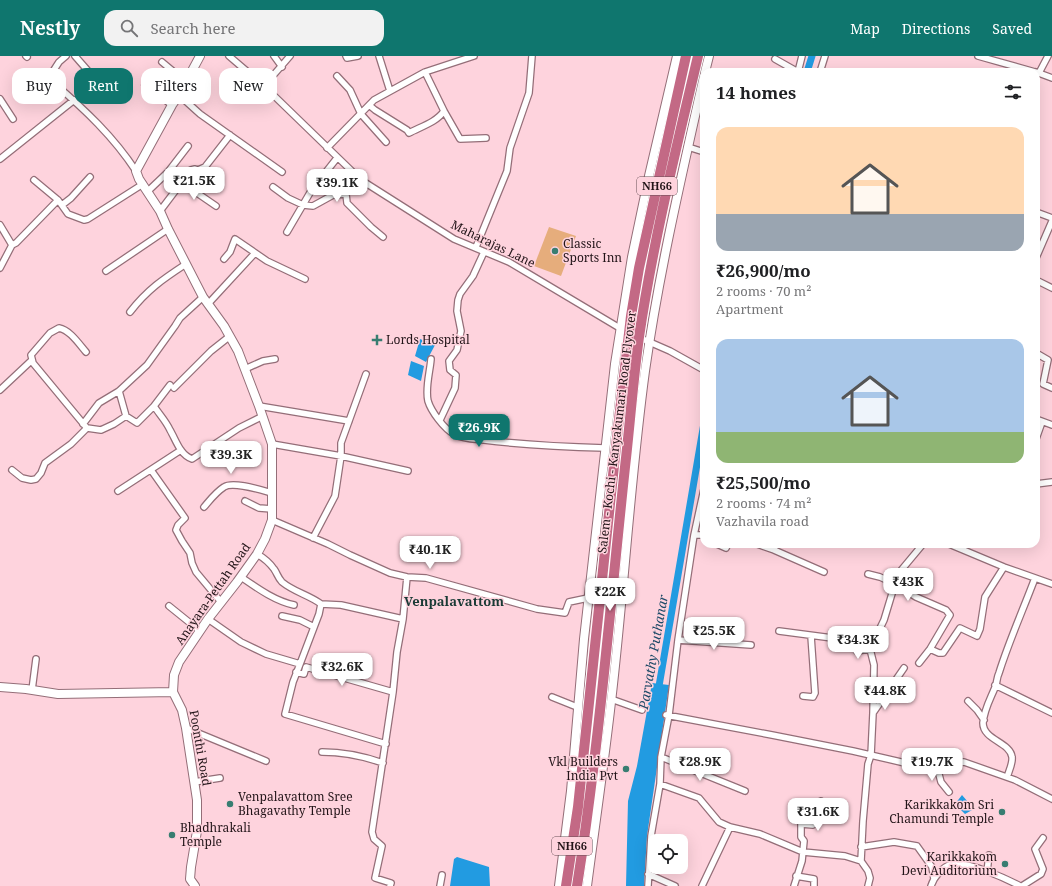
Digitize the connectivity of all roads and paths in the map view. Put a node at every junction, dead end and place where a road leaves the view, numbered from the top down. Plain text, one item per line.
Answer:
1 (66, 56) edge
2 (75, 56) edge
3 (200, 56) edge
4 (229, 56) edge
5 (274, 56) edge
6 (290, 56) edge
7 (346, 56) edge
8 (358, 56) edge
9 (379, 56) edge
10 (474, 56) edge
11 (532, 56) edge
12 (678, 56) edge
13 (686, 56) edge
14 (698, 56) edge
15 (709, 56) edge
16 (802, 56) edge
17 (825, 56) edge
18 (978, 56) edge
19 (1048, 56) edge
20 (775, 59) dead end
21 (162, 62) dead end
22 (282, 67) junction
23 (86, 68) edge
24 (169, 68) edge
25 (194, 68) edge
26 (243, 68) edge
27 (706, 68) edge
28 (791, 68) edge
29 (799, 68) edge
30 (821, 68) edge
31 (1020, 68) edge
32 (1038, 68) edge
33 (277, 72) edge
34 (425, 72) junction
35 (1040, 74) edge
36 (337, 76) dead end
37 (1052, 78) edge
38 (390, 91) junction
39 (700, 94) edge
40 (0, 99) edge
41 (277, 99) edge
42 (74, 100) joint
43 (78, 104) edge
44 (189, 104) edge
45 (172, 105) edge
46 (369, 105) junction
47 (444, 111) junction
48 (361, 114) junction
49 (13, 119) dead end
50 (230, 135) junction
51 (486, 138) dead end
52 (386, 142) dead end
53 (188, 146) dead end
54 (688, 147) junction
55 (327, 148) junction
56 (700, 151) edge
57 (0, 158) edge
58 (337, 158) junction
59 (136, 171) junction
60 (282, 172) dead end
61 (90, 177) dead end
62 (360, 179) junction
63 (34, 180) dead end
64 (181, 182) junction
65 (143, 184) junction
66 (274, 187) dead end
67 (147, 192) junction
68 (346, 194) junction
69 (58, 200) junction
70 (303, 205) junction
71 (62, 206) junction
72 (216, 206) dead end
73 (160, 211) junction
74 (1040, 214) edge
75 (1052, 219) edge
76 (0, 226) edge
77 (168, 229) junction
78 (288, 232) dead end
79 (1046, 236) junction
80 (382, 237) dead end
81 (1052, 239) edge
82 (12, 245) junction
83 (476, 247) junction
84 (1040, 249) edge
85 (484, 252) junction
86 (254, 253) junction
87 (224, 259) dead end
88 (186, 264) junction
89 (0, 268) edge
90 (106, 272) dead end
91 (305, 279) dead end
92 (1040, 282) edge
93 (1052, 288) edge
94 (203, 296) junction
95 (208, 304) junction
96 (130, 312) dead end
97 (625, 331) junction
98 (230, 336) junction
99 (639, 337) junction
100 (650, 342) junction
101 (86, 352) dead end
102 (1040, 355) edge
103 (275, 359) dead end
104 (431, 359) dead end
105 (32, 360) junction
106 (700, 368) edge
107 (245, 369) junction
108 (366, 374) dead end
109 (1052, 388) edge
110 (0, 390) edge
111 (119, 391) junction
112 (154, 406) junction
113 (259, 406) junction
114 (126, 416) junction
115 (263, 416) junction
116 (440, 420) junction
117 (349, 421) junction
118 (1042, 422) joint
119 (1052, 425) edge
120 (85, 426) junction
121 (1040, 428) edge
122 (272, 444) junction
123 (605, 448) junction
124 (181, 450) junction
125 (341, 456) junction
126 (12, 470) dead end
127 (151, 470) junction
128 (408, 471) dead end
129 (1052, 482) edge
130 (1040, 484) edge
131 (118, 491) dead end
132 (272, 493) junction
133 (245, 501) dead end
134 (204, 507) dead end
135 (700, 507) edge
136 (272, 509) junction
137 (272, 520) junction
138 (694, 535) junction
139 (700, 535) edge
140 (313, 538) junction
141 (777, 548) edge
142 (920, 548) edge
143 (959, 548) edge
144 (257, 554) junction
145 (1004, 567) junction
146 (824, 572) dead end
147 (868, 574) dead end
148 (241, 577) junction
149 (407, 577) junction
150 (1035, 578) junction
151 (1052, 584) edge
152 (897, 585) junction
153 (588, 598) junction
154 (222, 602) junction
155 (321, 604) junction
156 (294, 605) dead end
157 (169, 606) dead end
158 (282, 616) dead end
159 (208, 619) junction
160 (403, 619) junction
161 (314, 627) junction
162 (200, 631) junction
163 (779, 631) dead end
164 (811, 636) junction
165 (678, 640) junction
166 (751, 645) dead end
167 (870, 649) junction
168 (930, 649) junction
169 (36, 659) dead end
170 (919, 663) dead end
171 (300, 664) junction
172 (904, 668) dead end
173 (296, 672) junction
174 (996, 686) junction
175 (0, 687) edge
176 (32, 690) junction
177 (173, 692) junction
178 (393, 692) junction
179 (803, 696) dead end
180 (552, 697) dead end
181 (612, 700) junction
182 (968, 701) dead end
183 (577, 707) junction
184 (642, 710) dead end
185 (873, 713) junction
186 (1052, 713) edge
187 (667, 715) junction
188 (984, 720) junction
189 (186, 728) junction
190 (386, 744) junction
191 (322, 752) dead end
192 (870, 755) junction
193 (661, 757) junction
194 (704, 758) dead end
195 (266, 761) dead end
196 (936, 762) junction
197 (383, 763) junction
198 (695, 770) junction
199 (1007, 777) junction
200 (220, 778) dead end
201 (194, 782) junction
202 (660, 784) junction
203 (745, 791) dead end
204 (949, 792) dead end
205 (1052, 799) edge
206 (821, 801) dead end
207 (730, 827) junction
208 (651, 834) edge
209 (1043, 838) dead end
210 (861, 847) junction
211 (803, 852) junction
212 (989, 854) dead end
213 (861, 861) junction
214 (987, 872) junction
215 (648, 874) joint
216 (442, 875) dead end
217 (796, 876) junction
218 (934, 879) junction
219 (195, 886) edge
220 (390, 886) edge
221 (440, 886) edge
222 (559, 886) edge
223 (566, 886) edge
224 (578, 886) edge
225 (587, 886) edge
226 (648, 886) edge
227 (675, 886) edge
228 (702, 886) edge
229 (794, 886) edge
230 (814, 886) edge
231 (868, 886) edge
232 (931, 886) edge
233 (1021, 886) edge

1 - 42 street
2 - 23 street
3 - 25 street
4 - 26 street, Maharajas Lane
5 - 22 street
6 - 22 street
7 - 8 street
9 - 38 street
10 - 34 street
11 - 83 street
12 - 97 street
13 - 97 highway, Salem - Kochi - Kanyakumari Road Flyover / NH66
14 - 99 highway, Salem - Kochi - Kanyakumari Road Flyover / NH66
15 - 27 street
16 - 29 street
17 - 30 street
18 - 31 street
19 - 32 street
20 - 28 street
21 - 24 street
22 - 33 street
34 - 38 street
34 - 47 street
35 - 37 street
36 - 48 street
38 - 46 street
39 - 54 street
40 - 49 street
41 - 55 street, Maharajas Lane
42 - 57 street
43 - 59 street
44 - 50 street
45 - 59 street
46 - 47 street
46 - 48 street
47 - 51 street
48 - 52 street
48 - 55 street
50 - 60 street
50 - 64 street
53 - 67 street
54 - 56 street
54 - 100 street
55 - 58 street, Maharajas Lane
58 - 62 street, Maharajas Lane
58 - 70 street
59 - 65 street, Anayara-Pettah Road
61 - 71 street
62 - 68 street
62 - 83 street, Maharajas Lane
63 - 69 street
64 - 72 street
64 - 73 street
65 - 67 street, Anayara-Pettah Road
65 - 71 street
66 - 70 street
67 - 73 street, Anayara-Pettah Road
68 - 70 street
68 - 80 street
69 - 71 street
69 - 82 street
70 - 78 street
73 - 77 street, Anayara-Pettah Road
74 - 75 street
75 - 79 street
76 - 82 street
77 - 88 street, Anayara-Pettah Road
77 - 90 street
79 - 81 street
79 - 84 street
82 - 89 street
83 - 85 street, Maharajas Lane
85 - 97 street, Maharajas Lane
85 - 116 street
86 - 87 street
86 - 91 street
86 - 95 street
88 - 94 street, Anayara-Pettah Road
88 - 96 street
92 - 93 street
94 - 95 street, Anayara-Pettah Road
94 - 111 street
95 - 98 street, Anayara-Pettah Road
97 - 99 street, Maharajas Lane
97 - 123 street
97 - 223 highway, Salem - Kochi - Kanyakumari Road Flyover / NH66
98 - 107 street, Anayara-Pettah Road
98 - 112 street
99 - 100 street, Maharajas Lane
99 - 224 highway, Salem - Kochi - Kanyakumari Road Flyover / NH66
100 - 106 street, Maharajas Lane
100 - 181 street
101 - 105 street
102 - 109 street
103 - 107 street
104 - 116 street
105 - 110 street
105 - 120 street
107 - 113 street, Anayara-Pettah Road
108 - 117 street
111 - 114 street
111 - 120 street
112 - 114 street
112 - 124 street
113 - 115 street, Anayara-Pettah Road
113 - 117 street
114 - 120 street
115 - 122 street, Anayara-Pettah Road
115 - 124 street
116 - 123 street
117 - 125 street
118 - 119 street
118 - 121 street
120 - 126 street
122 - 125 street
122 - 132 street, Anayara-Pettah Road
123 - 153 street
124 - 127 street
125 - 128 street
125 - 140 street
127 - 131 street
127 - 154 street
129 - 130 street
132 - 134 street
132 - 136 street, Anayara-Pettah Road
133 - 136 street
135 - 138 street
136 - 137 street, Anayara-Pettah Road
137 - 140 street
137 - 144 street, Anayara-Pettah Road
138 - 139 street
138 - 165 street
140 - 149 street
141 - 146 street
142 - 152 street
143 - 145 street
144 - 148 street, Anayara-Pettah Road
144 - 155 street
145 - 150 street
145 - 168 street
147 - 152 street
148 - 154 street, Anayara-Pettah Road
148 - 156 street
149 - 153 street
149 - 160 street
150 - 151 street
150 - 174 street
152 - 167 street
152 - 168 street
153 - 183 street
154 - 159 street, Anayara-Pettah Road
155 - 160 street
155 - 161 street
157 - 162 street
158 - 161 street
159 - 162 street, Anayara-Pettah Road
159 - 171 street
160 - 178 street
161 - 171 street
162 - 177 street, Anayara-Pettah Road
163 - 164 street
164 - 167 street
164 - 179 street
165 - 166 street
165 - 187 street
167 - 185 street
168 - 170 street
169 - 176 street
171 - 173 street
172 - 185 street
173 - 178 street
173 - 190 street
174 - 186 street
174 - 188 street
175 - 176 street
176 - 177 street
177 - 189 street, Poonthi Road
178 - 190 street
180 - 183 street
181 - 184 street
181 - 225 street
182 - 188 street
183 - 222 street
185 - 192 street
187 - 192 street
187 - 193 street
188 - 199 street
189 - 195 street
189 - 201 street, Poonthi Road
190 - 197 street
191 - 197 street
192 - 196 street
192 - 210 street
193 - 198 street
193 - 202 street
194 - 198 street
196 - 199 street
196 - 204 street
197 - 220 street
198 - 203 street
199 - 205 street
200 - 201 street
201 - 219 street, Poonthi Road
202 - 207 street
202 - 208 street
206 - 211 street
207 - 211 street
207 - 228 street
209 - 233 street
210 - 213 street
210 - 218 street
211 - 213 street
211 - 217 street
212 - 214 street
213 - 231 street
214 - 218 street
214 - 233 street
215 - 226 street
215 - 227 street
216 - 221 street
217 - 229 street
217 - 230 street
218 - 232 street

